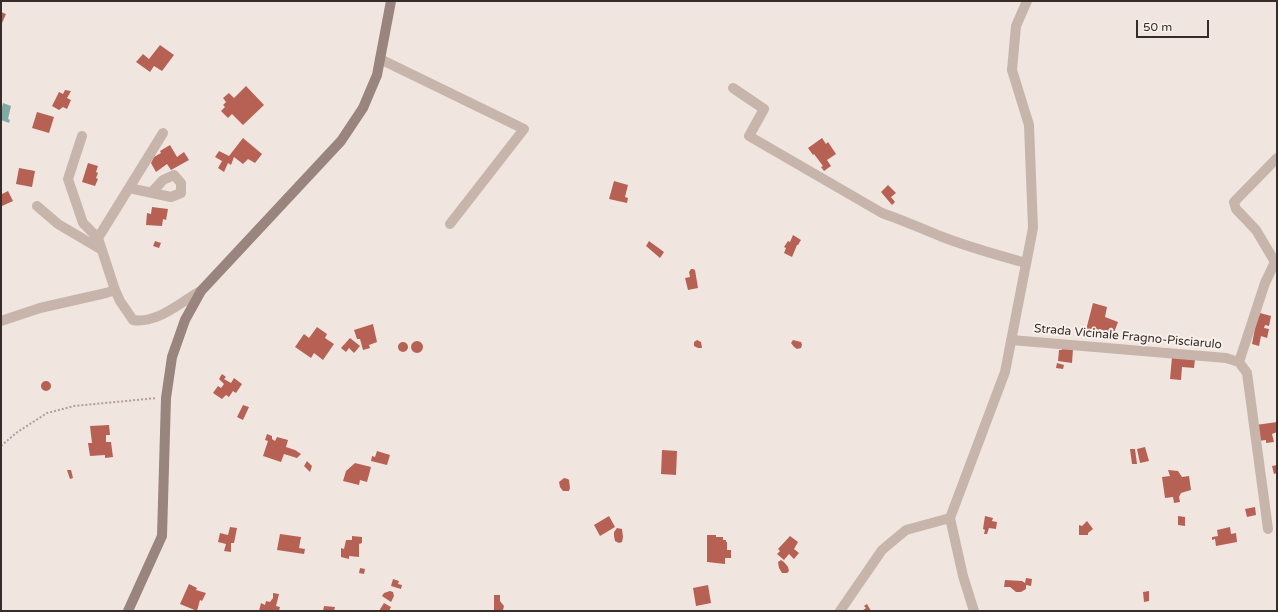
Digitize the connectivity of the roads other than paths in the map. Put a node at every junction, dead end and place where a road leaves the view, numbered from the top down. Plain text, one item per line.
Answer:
1 (391, 1) edge
2 (1027, 1) edge
3 (380, 59) junction
4 (733, 88) dead end
5 (163, 133) dead end
6 (82, 136) dead end
7 (1277, 158) edge
8 (129, 188) junction
9 (152, 192) dead end
10 (37, 206) dead end
11 (450, 224) dead end
12 (98, 238) junction
13 (102, 250) junction
14 (1276, 261) edge
15 (1026, 263) junction
16 (115, 290) junction
17 (201, 291) junction
18 (1, 321) edge
19 (1011, 340) junction
20 (1239, 362) junction
21 (950, 518) junction
22 (1268, 529) dead end
23 (128, 611) edge
24 (840, 611) edge
25 (974, 611) edge

1 - 3 main road
2 - 15 street
3 - 11 street
3 - 17 main road
4 - 15 street
5 - 8 street
6 - 12 street
7 - 14 street
8 - 9 street
8 - 12 street
10 - 13 street
12 - 13 street
13 - 16 street
14 - 20 street
15 - 19 street
16 - 17 street
16 - 18 street
17 - 23 main road
19 - 20 street, Strada Vicinale Fragno-Pisciarulo
19 - 21 street
20 - 22 street
21 - 24 street
21 - 25 street

